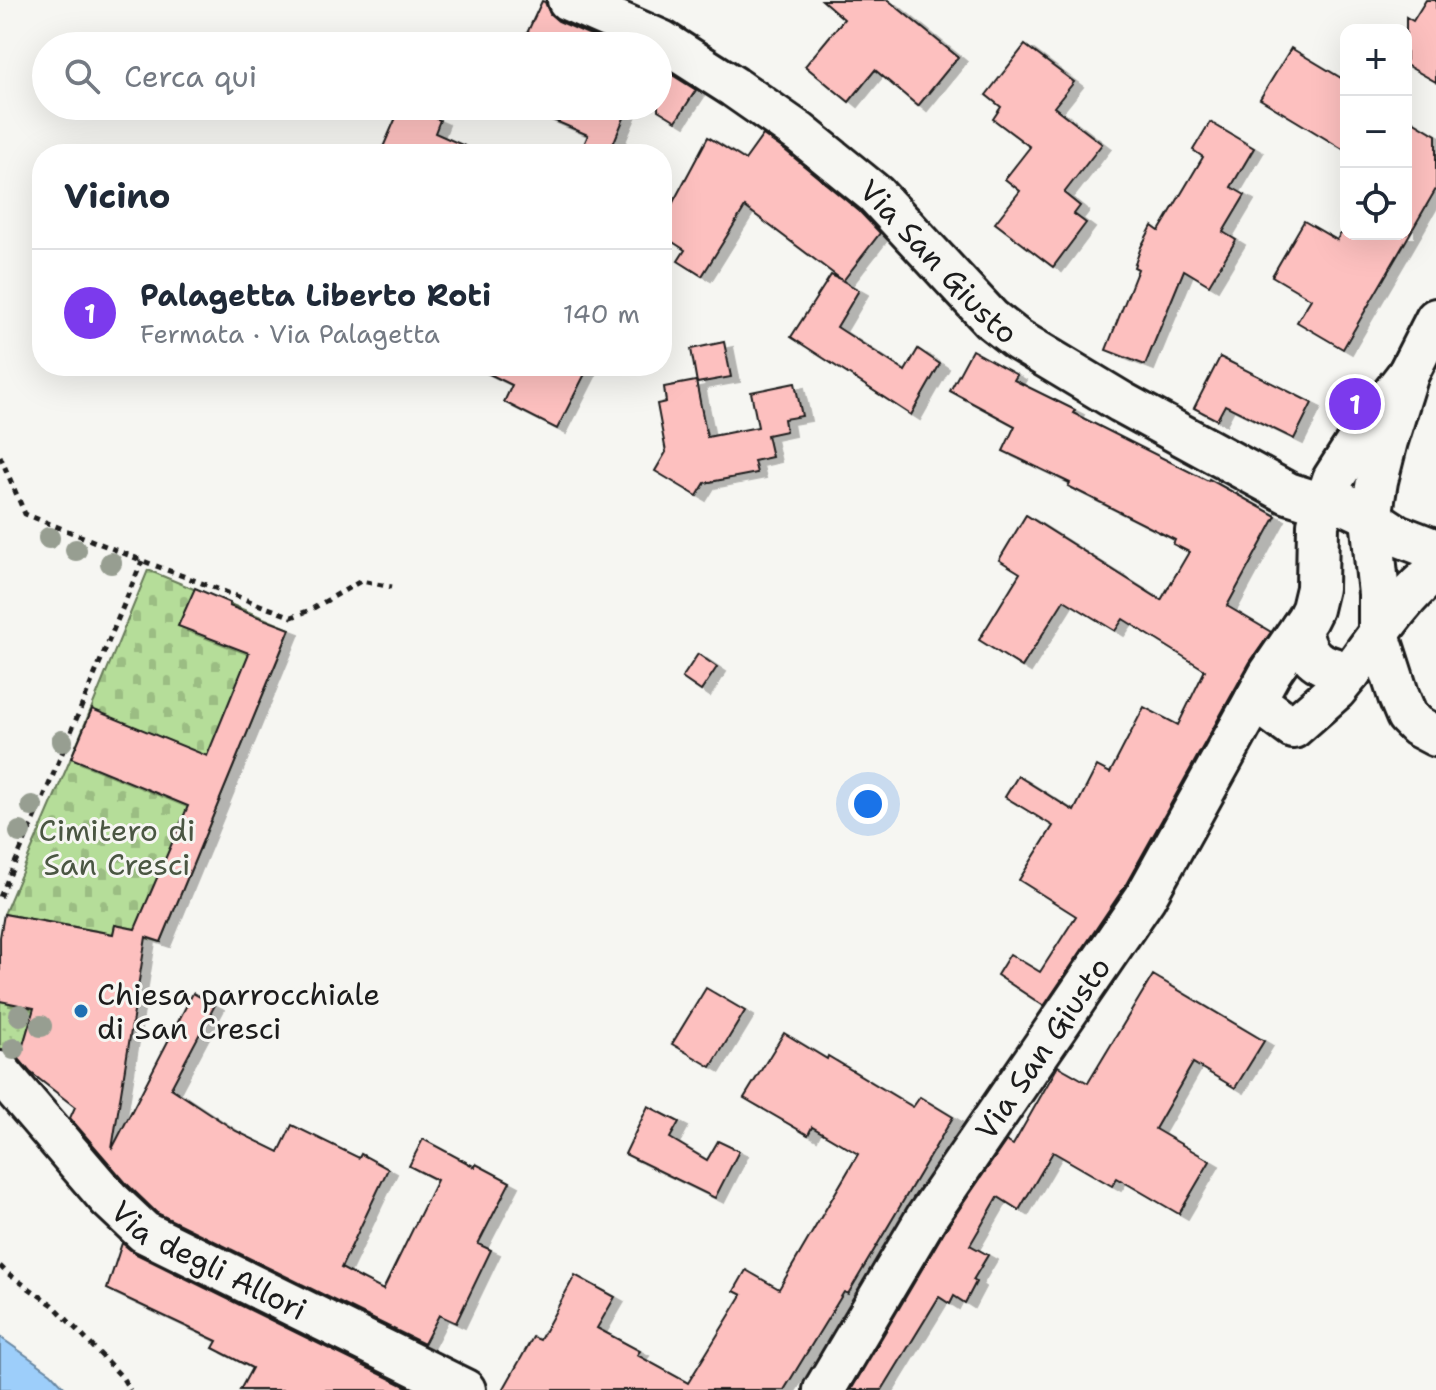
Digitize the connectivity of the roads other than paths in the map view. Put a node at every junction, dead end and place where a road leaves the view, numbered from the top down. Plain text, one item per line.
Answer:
1 (568, 0) edge
2 (641, 32) edge
3 (672, 48) edge
4 (1436, 319) edge
5 (1408, 374) junction
6 (1323, 504) junction
7 (1371, 518) junction
8 (1436, 550) edge
9 (1436, 571) edge
10 (1301, 628) junction
11 (1379, 635) junction
12 (1350, 673) junction
13 (1255, 700) junction
14 (1436, 736) edge
15 (0, 1072) edge
16 (465, 1390) edge
17 (824, 1390) edge

1 - 2 street, Via San Giusto
3 - 6 street, Via San Giusto
4 - 5 street
5 - 6 street
5 - 7 street
6 - 7 street, Via San Giusto
6 - 10 street, Via San Giusto
7 - 8 street, Via San Giusto
7 - 11 street
9 - 11 street
10 - 12 street
10 - 13 street, Via San Giusto
11 - 12 street
11 - 14 street
12 - 13 street
13 - 17 street, Via San Giusto
15 - 16 street, Via degli Allori

